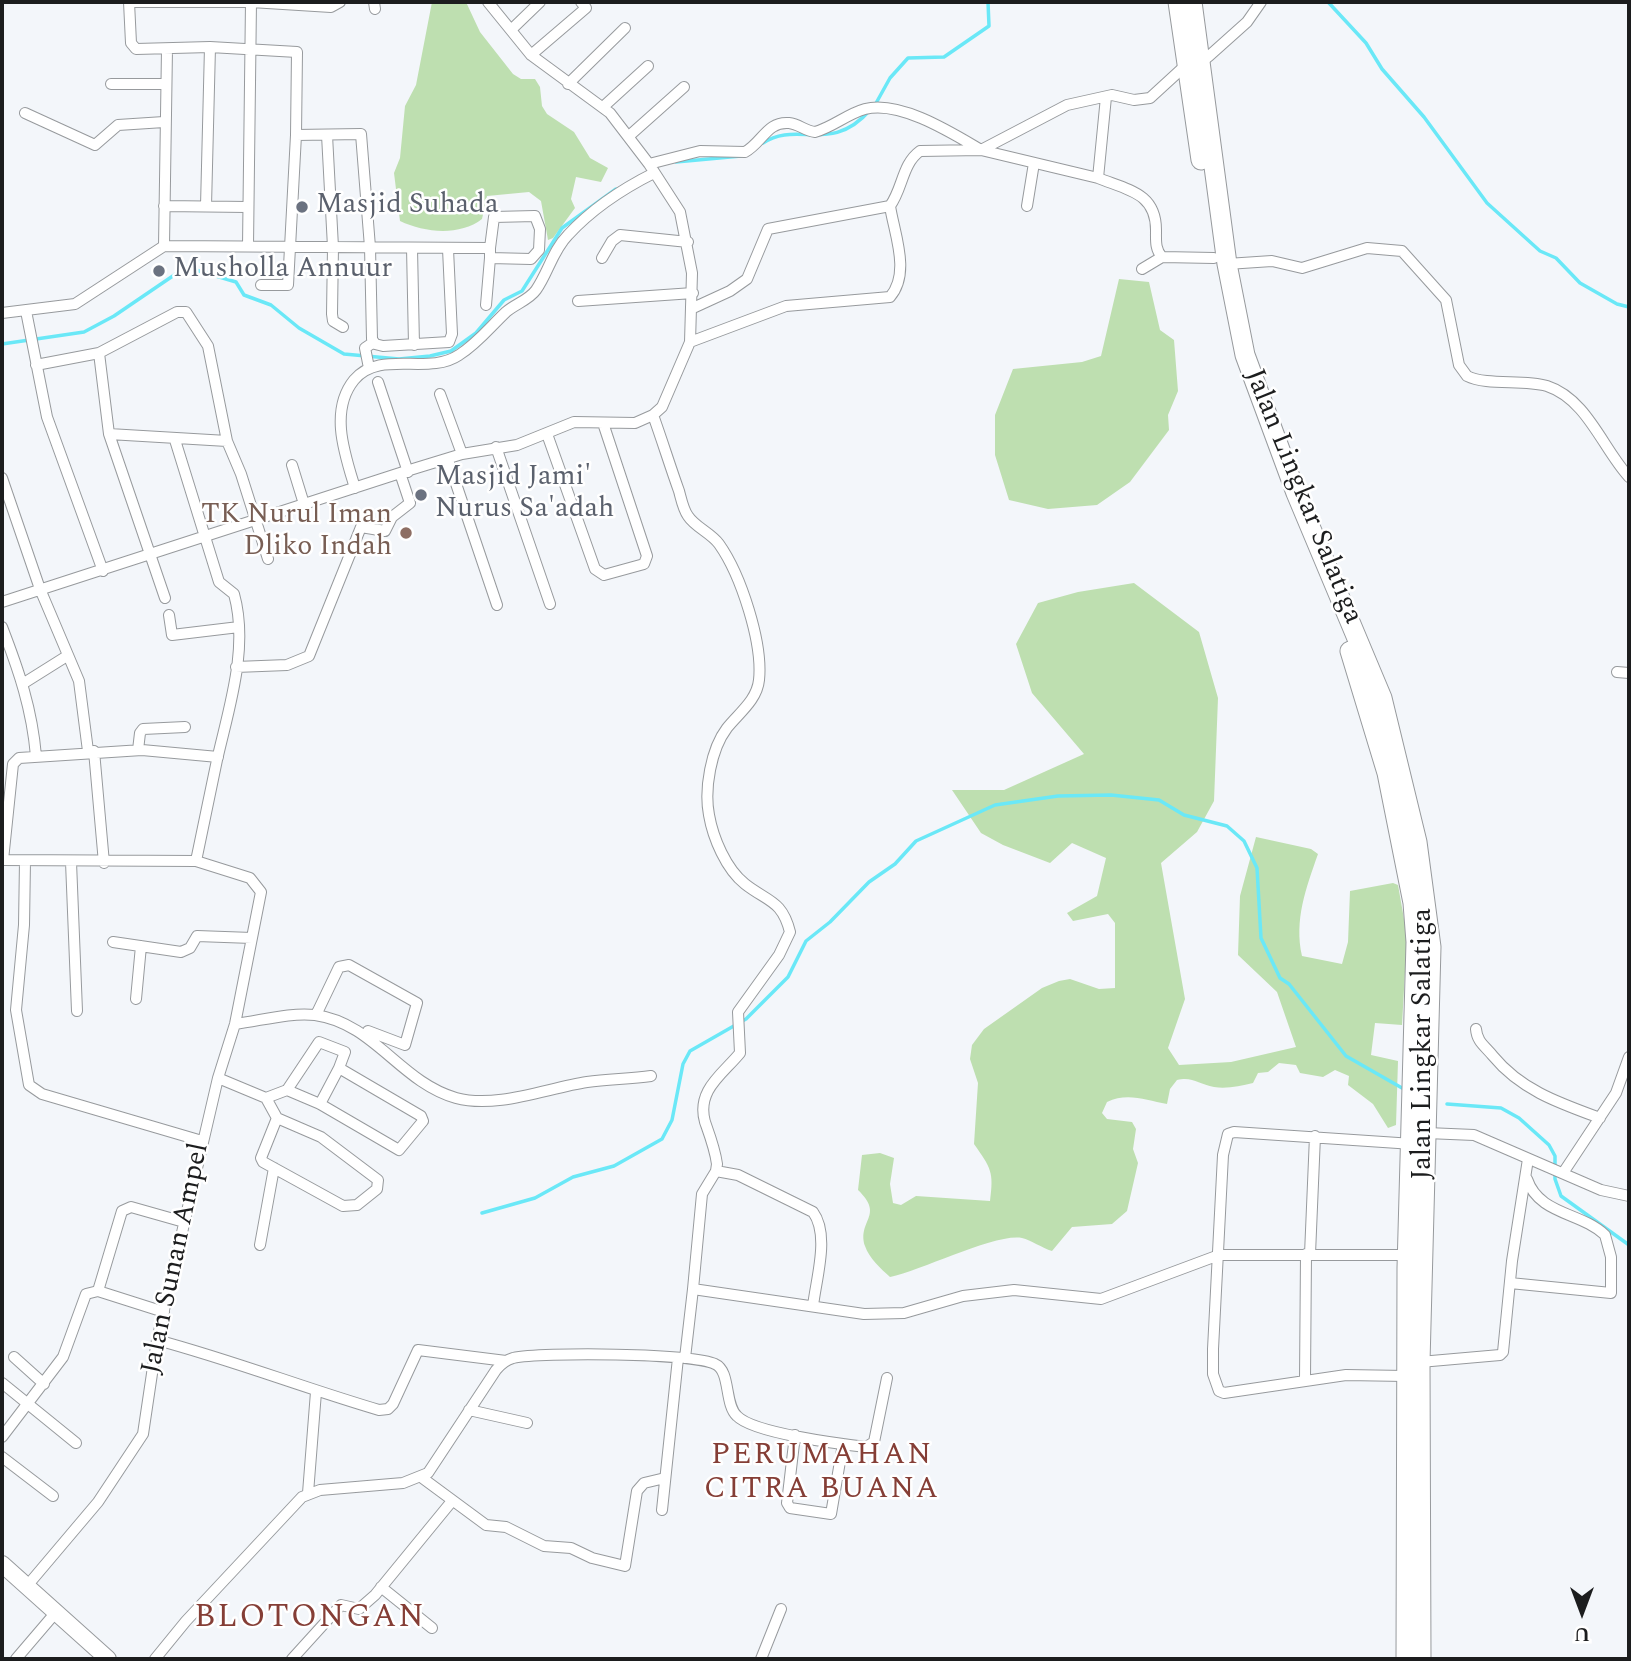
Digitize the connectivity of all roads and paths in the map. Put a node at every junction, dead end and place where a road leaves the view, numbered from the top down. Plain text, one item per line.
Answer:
1 (129, 2) edge
2 (251, 2) edge
3 (340, 2) edge
4 (488, 2) edge
5 (540, 2) edge
6 (581, 2) edge
7 (1178, 2) edge
8 (1192, 2) edge
9 (1261, 2) edge
10 (625, 28) dead end
11 (512, 29) junction
12 (210, 47) junction
13 (251, 47) junction
14 (167, 49) junction
15 (531, 55) junction
16 (1193, 64) junction
17 (648, 66) dead end
18 (111, 84) dead end
19 (166, 84) junction
20 (568, 84) junction
21 (684, 87) dead end
22 (1105, 97) junction
23 (603, 107) junction
24 (25, 113) dead end
25 (164, 122) junction
26 (296, 135) junction
27 (327, 135) junction
28 (629, 136) junction
29 (981, 150) junction
30 (1034, 163) junction
31 (651, 169) junction
32 (1098, 178) junction
33 (164, 206) junction
34 (206, 206) junction
35 (890, 206) junction
36 (1027, 206) dead end
37 (247, 207) junction
38 (688, 242) junction
39 (164, 246) junction
40 (248, 246) junction
41 (289, 246) junction
42 (333, 247) junction
43 (370, 247) junction
44 (412, 248) junction
45 (448, 249) junction
46 (490, 253) junction
47 (1162, 257) junction
48 (603, 258) dead end
49 (1221, 261) junction
50 (1142, 269) dead end
51 (261, 285) dead end
52 (693, 293) junction
53 (578, 301) dead end
54 (486, 305) dead end
55 (692, 308) junction
56 (26, 310) junction
57 (2, 313) edge
58 (343, 327) dead end
59 (690, 342) junction
60 (414, 345) junction
61 (99, 353) junction
62 (368, 354) junction
63 (36, 365) junction
64 (378, 382) dead end
65 (440, 394) dead end
66 (653, 415) junction
67 (603, 423) junction
68 (109, 434) junction
69 (547, 434) junction
70 (175, 440) junction
71 (227, 441) junction
72 (496, 447) junction
73 (462, 454) junction
74 (447, 460) junction
75 (292, 465) dead end
76 (404, 472) junction
77 (1629, 477) edge
78 (2, 478) edge
79 (355, 488) junction
80 (303, 504) junction
81 (256, 520) junction
82 (205, 537) junction
83 (152, 555) junction
84 (268, 559) dead end
85 (103, 571) junction
86 (40, 589) junction
87 (165, 598) dead end
88 (2, 602) edge
89 (550, 604) dead end
90 (497, 605) dead end
91 (169, 615) dead end
92 (2, 627) edge
93 (239, 627) junction
94 (67, 656) junction
95 (236, 667) junction
96 (24, 683) junction
97 (185, 727) dead end
98 (138, 750) junction
99 (91, 751) junction
100 (36, 756) junction
101 (218, 757) junction
102 (2, 860) edge
103 (25, 861) junction
104 (196, 861) junction
105 (71, 862) junction
106 (104, 863) junction
107 (251, 938) junction
108 (113, 942) dead end
109 (141, 946) junction
110 (136, 999) dead end
111 (77, 1010) dead end
112 (319, 1012) junction
113 (236, 1024) junction
114 (1476, 1029) dead end
115 (1629, 1057) edge
116 (339, 1068) junction
117 (651, 1076) dead end
118 (218, 1078) junction
119 (287, 1090) junction
120 (266, 1098) junction
121 (320, 1104) junction
122 (277, 1118) junction
123 (1600, 1118) junction
124 (1315, 1136) junction
125 (202, 1141) junction
126 (1421, 1141) junction
127 (1528, 1159) junction
128 (274, 1168) junction
129 (716, 1171) junction
130 (1557, 1172) junction
131 (1526, 1176) junction
132 (1629, 1196) edge
133 (184, 1222) junction
134 (260, 1245) dead end
135 (1308, 1254) junction
136 (1219, 1255) junction
137 (1407, 1255) junction
138 (1510, 1283) junction
139 (693, 1289) junction
140 (98, 1291) junction
141 (813, 1306) junction
142 (164, 1312) junction
143 (157, 1340) junction
144 (14, 1357) dead end
145 (682, 1358) junction
146 (506, 1361) junction
147 (1420, 1362) junction
148 (1405, 1376) junction
149 (887, 1378) dead end
150 (1305, 1379) junction
151 (2, 1383) edge
152 (44, 1384) junction
153 (316, 1392) junction
154 (27, 1405) junction
155 (469, 1410) junction
156 (527, 1423) dead end
157 (796, 1435) junction
158 (2, 1437) edge
159 (76, 1443) dead end
160 (843, 1444) junction
161 (2, 1457) edge
162 (421, 1477) junction
163 (665, 1478) junction
164 (308, 1493) junction
165 (52, 1496) dead end
166 (453, 1501) junction
167 (662, 1510) dead end
168 (2, 1564) edge
169 (27, 1586) junction
170 (381, 1587) junction
171 (781, 1609) dead end
172 (57, 1611) junction
173 (432, 1628) dead end
174 (16, 1659) edge
175 (108, 1659) edge
176 (155, 1659) edge
177 (292, 1659) edge
178 (761, 1659) edge
179 (1406, 1659) edge
180 (1421, 1659) edge

1 - 2 street
1 - 14 street
2 - 3 street
2 - 13 street
4 - 11 street
5 - 11 street
6 - 15 street
7 - 16 highway, Jalan Lingkar Salatiga
8 - 16 highway, Jalan Lingkar Salatiga
9 - 16 street
10 - 20 street
11 - 15 street
12 - 13 street
12 - 14 street
12 - 34 street
13 - 26 street
13 - 37 street
14 - 19 street
15 - 20 street
16 - 22 street
16 - 49 highway, Jalan Lingkar Salatiga
17 - 23 street
18 - 19 street
19 - 25 street
20 - 23 street
21 - 28 street
22 - 29 street
22 - 32 street
23 - 28 street
24 - 25 street
25 - 33 street
26 - 27 street
26 - 41 street
27 - 42 street
27 - 43 street
28 - 31 street
29 - 30 street
29 - 31 street
29 - 35 street
30 - 32 street
30 - 36 street
31 - 38 street
31 - 62 street
32 - 47 street
33 - 34 street
33 - 39 street
34 - 37 street
35 - 55 street
35 - 59 street
37 - 40 street
38 - 48 street
38 - 52 street
39 - 40 street
39 - 56 street
40 - 41 street
41 - 42 street
41 - 51 street
42 - 43 street
42 - 58 street
43 - 44 street
43 - 62 street
44 - 45 street
44 - 60 street
45 - 46 street
45 - 60 street
46 - 46 street
46 - 54 street
47 - 49 street
47 - 50 street
49 - 77 street
49 - 126 highway, Jalan Lingkar Salatiga
52 - 53 street
52 - 55 street
55 - 59 street
56 - 57 street
56 - 63 street
59 - 66 street
60 - 62 street
61 - 63 street
61 - 68 street
61 - 71 street
62 - 79 street
63 - 85 street
64 - 76 street
65 - 73 street
66 - 67 street
66 - 129 street
67 - 69 street
67 - 69 street
68 - 70 street
68 - 83 street
69 - 72 street
70 - 71 street
70 - 82 street
71 - 81 street
72 - 73 street
72 - 89 street
73 - 74 street
74 - 76 street
74 - 90 street
75 - 80 street
76 - 79 street
76 - 95 street
78 - 86 street
79 - 80 street
80 - 81 street
81 - 82 street
81 - 84 street
82 - 83 street
82 - 93 street
83 - 85 street
83 - 87 street
85 - 86 street
86 - 88 street
86 - 94 street
91 - 93 street
92 - 96 street
93 - 95 street
94 - 96 street
94 - 99 street
95 - 101 street
96 - 100 street
97 - 98 street
98 - 99 street
98 - 101 street
99 - 100 street
99 - 106 street
100 - 102 street
101 - 104 street
102 - 103 street
103 - 105 street
103 - 125 street
104 - 106 street
104 - 107 street, Jalan Sunan Ampel
105 - 106 street
105 - 111 street
107 - 109 street
107 - 113 street, Jalan Sunan Ampel
108 - 109 street
109 - 110 street
112 - 112 street
112 - 113 street
112 - 117 street
113 - 118 street, Jalan Sunan Ampel
114 - 123 street
115 - 123 street
116 - 119 street
116 - 121 street
116 - 121 street
118 - 120 street
118 - 125 street, Jalan Sunan Ampel
119 - 120 street
119 - 121 street
120 - 122 street
122 - 128 street
122 - 128 street
123 - 130 street
124 - 126 street
124 - 135 street
124 - 136 street
125 - 133 street, Jalan Sunan Ampel
126 - 127 street
126 - 137 highway, Jalan Lingkar Salatiga
126 - 147 highway, Jalan Lingkar Salatiga
127 - 130 street
127 - 131 street
128 - 134 street
129 - 139 street
129 - 141 street
130 - 132 street
131 - 138 street
131 - 138 street
133 - 140 street
133 - 142 street, Jalan Sunan Ampel
135 - 136 street
135 - 137 street
135 - 150 street
136 - 141 street
136 - 150 street
137 - 148 highway, Jalan Lingkar Salatiga
138 - 147 street
139 - 141 street
139 - 145 street
140 - 142 street
140 - 152 street
142 - 143 street, Jalan Sunan Ampel
143 - 153 street
143 - 169 street, Jalan Sunan Ampel
144 - 152 street
145 - 146 street
145 - 157 street
145 - 163 street
146 - 153 street
146 - 155 street
147 - 180 highway, Jalan Lingkar Salatiga
148 - 150 street
148 - 179 highway, Jalan Lingkar Salatiga
149 - 160 street
151 - 154 street
152 - 154 street
153 - 164 street
154 - 158 street
154 - 159 street
155 - 156 street
155 - 162 street
157 - 160 street
157 - 160 street
161 - 165 street
162 - 164 street
162 - 166 street
163 - 166 street
163 - 167 street
164 - 176 street
166 - 170 street
168 - 169 main road
169 - 172 main road
170 - 173 street
170 - 177 street
171 - 178 street
172 - 174 street
172 - 175 main road

